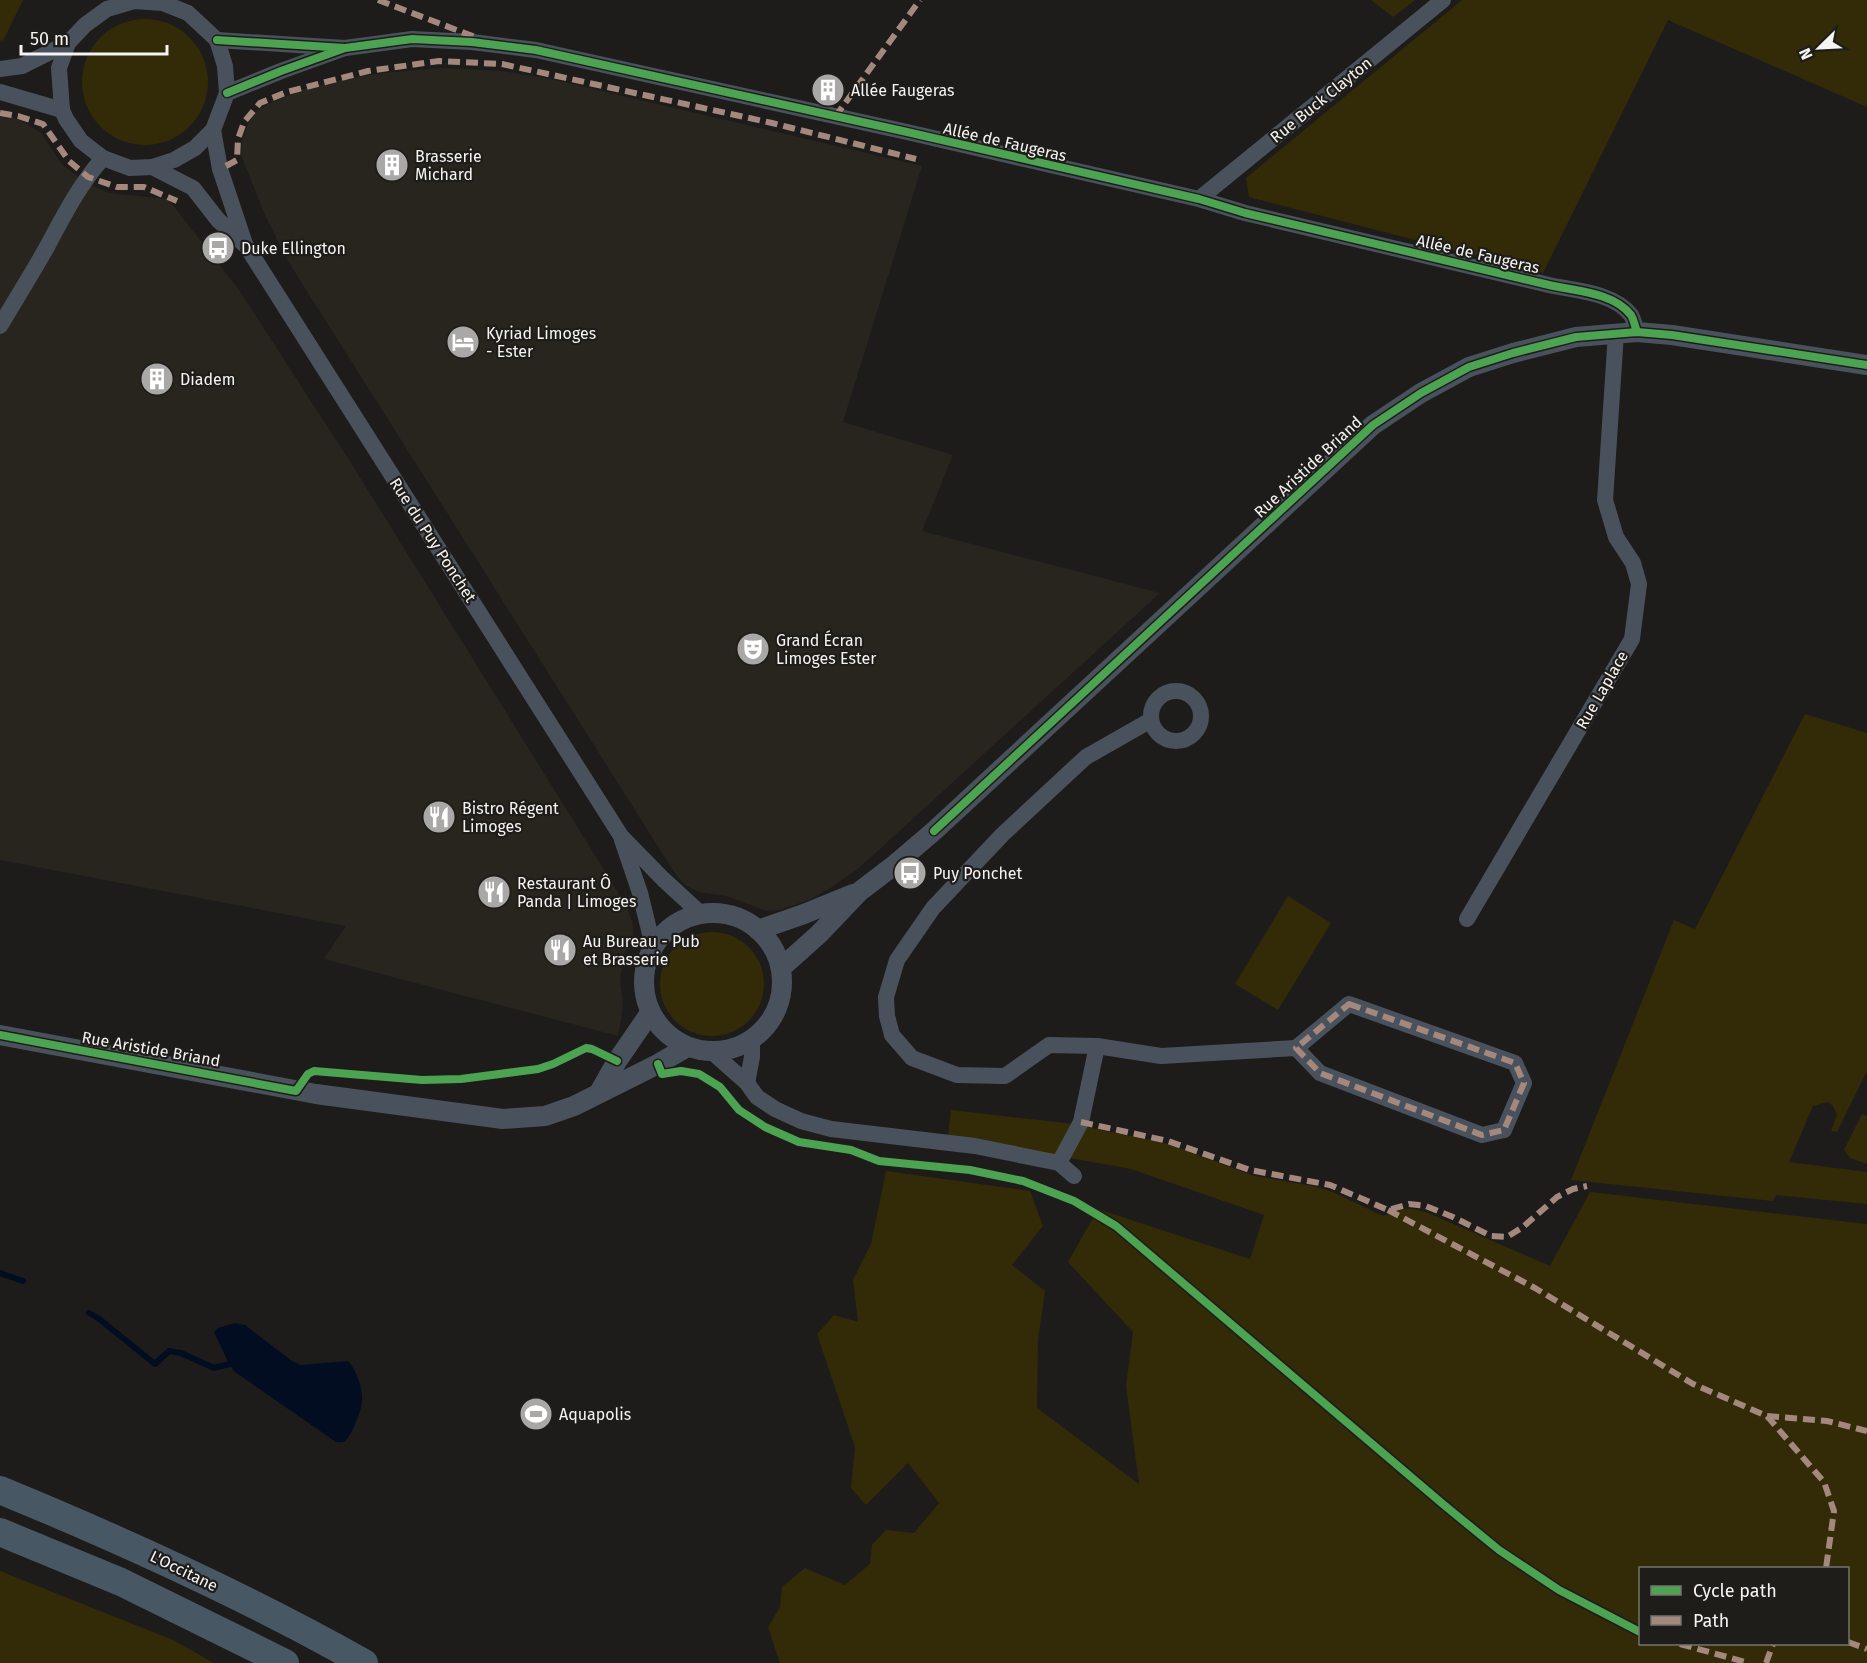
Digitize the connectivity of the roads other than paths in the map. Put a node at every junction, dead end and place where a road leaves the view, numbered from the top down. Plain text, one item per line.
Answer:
1 (1443, 0) edge
2 (218, 40) junction
3 (68, 43) junction
4 (345, 48) junction
5 (0, 69) edge
6 (0, 92) edge
7 (227, 93) junction
8 (62, 110) junction
9 (213, 130) junction
10 (103, 158) junction
11 (152, 167) junction
12 (1199, 199) junction
13 (245, 244) junction
14 (0, 326) edge
15 (1637, 332) junction
16 (1616, 333) junction
17 (1867, 365) edge
18 (1151, 720) dead end
19 (621, 836) junction
20 (859, 892) junction
21 (700, 913) junction
22 (1467, 919) dead end
23 (758, 930) junction
24 (653, 946) junction
25 (781, 968) junction
26 (650, 1013) junction
27 (0, 1035) edge
28 (752, 1040) junction
29 (1097, 1046) junction
30 (687, 1047) junction
31 (1296, 1048) junction
32 (712, 1052) junction
33 (747, 1083) junction
34 (599, 1093) junction
35 (1059, 1163) junction
36 (1074, 1176) dead end
37 (0, 1490) edge
38 (0, 1532) edge
39 (285, 1663) edge
40 (364, 1663) edge

1 - 12 street, Rue Buck Clayton
2 - 3 street
2 - 4 street, Allée de Faugeras
2 - 7 street
3 - 5 street
3 - 8 street
4 - 7 street, Allée de Faugeras
4 - 12 street, Allée de Faugeras
6 - 8 street
7 - 9 street
8 - 10 street
9 - 11 street
9 - 13 street
10 - 11 street
10 - 14 street
11 - 13 street
12 - 15 street, Allée de Faugeras
13 - 19 street, Rue du Puy Ponchet
15 - 16 street, Rue Aristide Briand
15 - 17 street, Rue Aristide Briand
16 - 20 street, Rue Aristide Briand
16 - 22 street, Rue Laplace
18 - 29 street
19 - 21 street, Rue du Puy Ponchet
19 - 24 street, Rue du Puy Ponchet
20 - 23 street, Rue Aristide Briand
20 - 25 street, Rue Aristide Briand
21 - 23 street
21 - 24 street
23 - 25 street
24 - 26 street
25 - 28 street
26 - 30 street
26 - 34 street
27 - 34 street, Rue Aristide Briand
28 - 32 street
28 - 33 street
29 - 31 street
29 - 35 street
30 - 32 street
30 - 34 street, Rue Aristide Briand
31 - 31 street
32 - 33 street
33 - 35 street
35 - 36 street
37 - 40 highway, L'Occitane
38 - 39 highway

